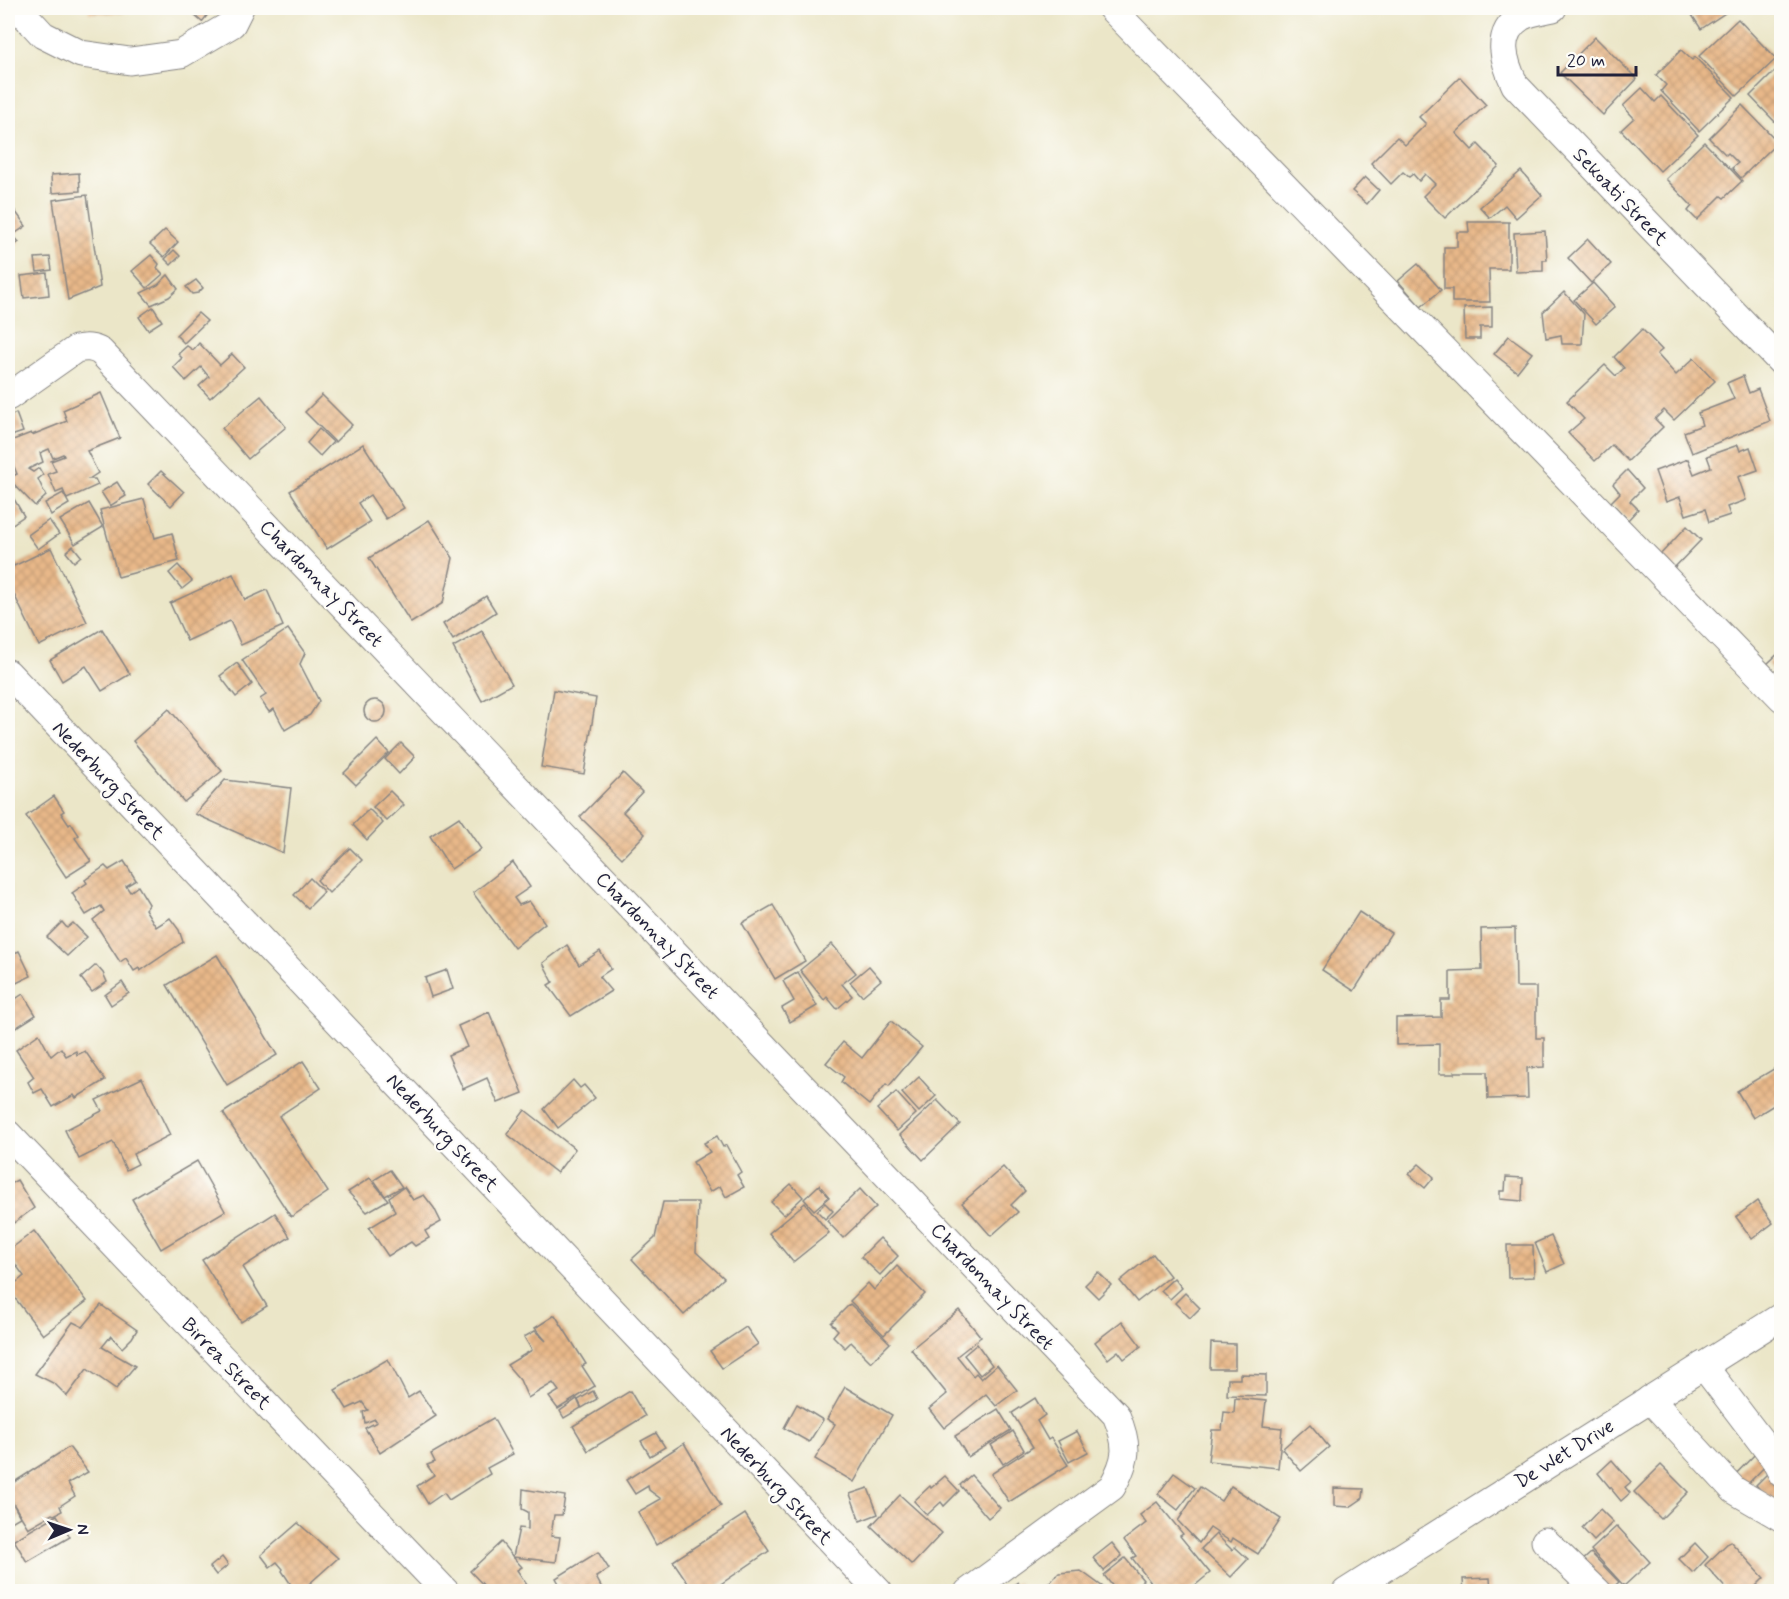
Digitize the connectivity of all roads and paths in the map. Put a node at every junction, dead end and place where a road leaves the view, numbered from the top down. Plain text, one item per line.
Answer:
1 (18, 8) edge
2 (240, 8) edge
3 (1111, 8) edge
4 (1553, 8) edge
5 (1782, 363) edge
6 (8, 397) edge
7 (8, 673) edge
8 (1782, 698) edge
9 (8, 1134) edge
10 (1782, 1316) edge
11 (1703, 1365) junction
12 (1650, 1399) junction
13 (1782, 1474) edge
14 (1782, 1518) edge
15 (1545, 1541) dead end
16 (969, 1591) edge
17 (446, 1592) edge
18 (879, 1592) edge
19 (1346, 1592) edge
20 (1598, 1592) edge

1 - 2 street
3 - 8 street
4 - 5 street, Sekoati Street
6 - 16 street, Chardonnay Street
7 - 18 street, Nederburg Street
9 - 17 street, Birrea Street
10 - 11 street, De Wet Drive
11 - 12 street, De Wet Drive
11 - 13 street
12 - 14 street
12 - 19 street, De Wet Drive
15 - 20 street

